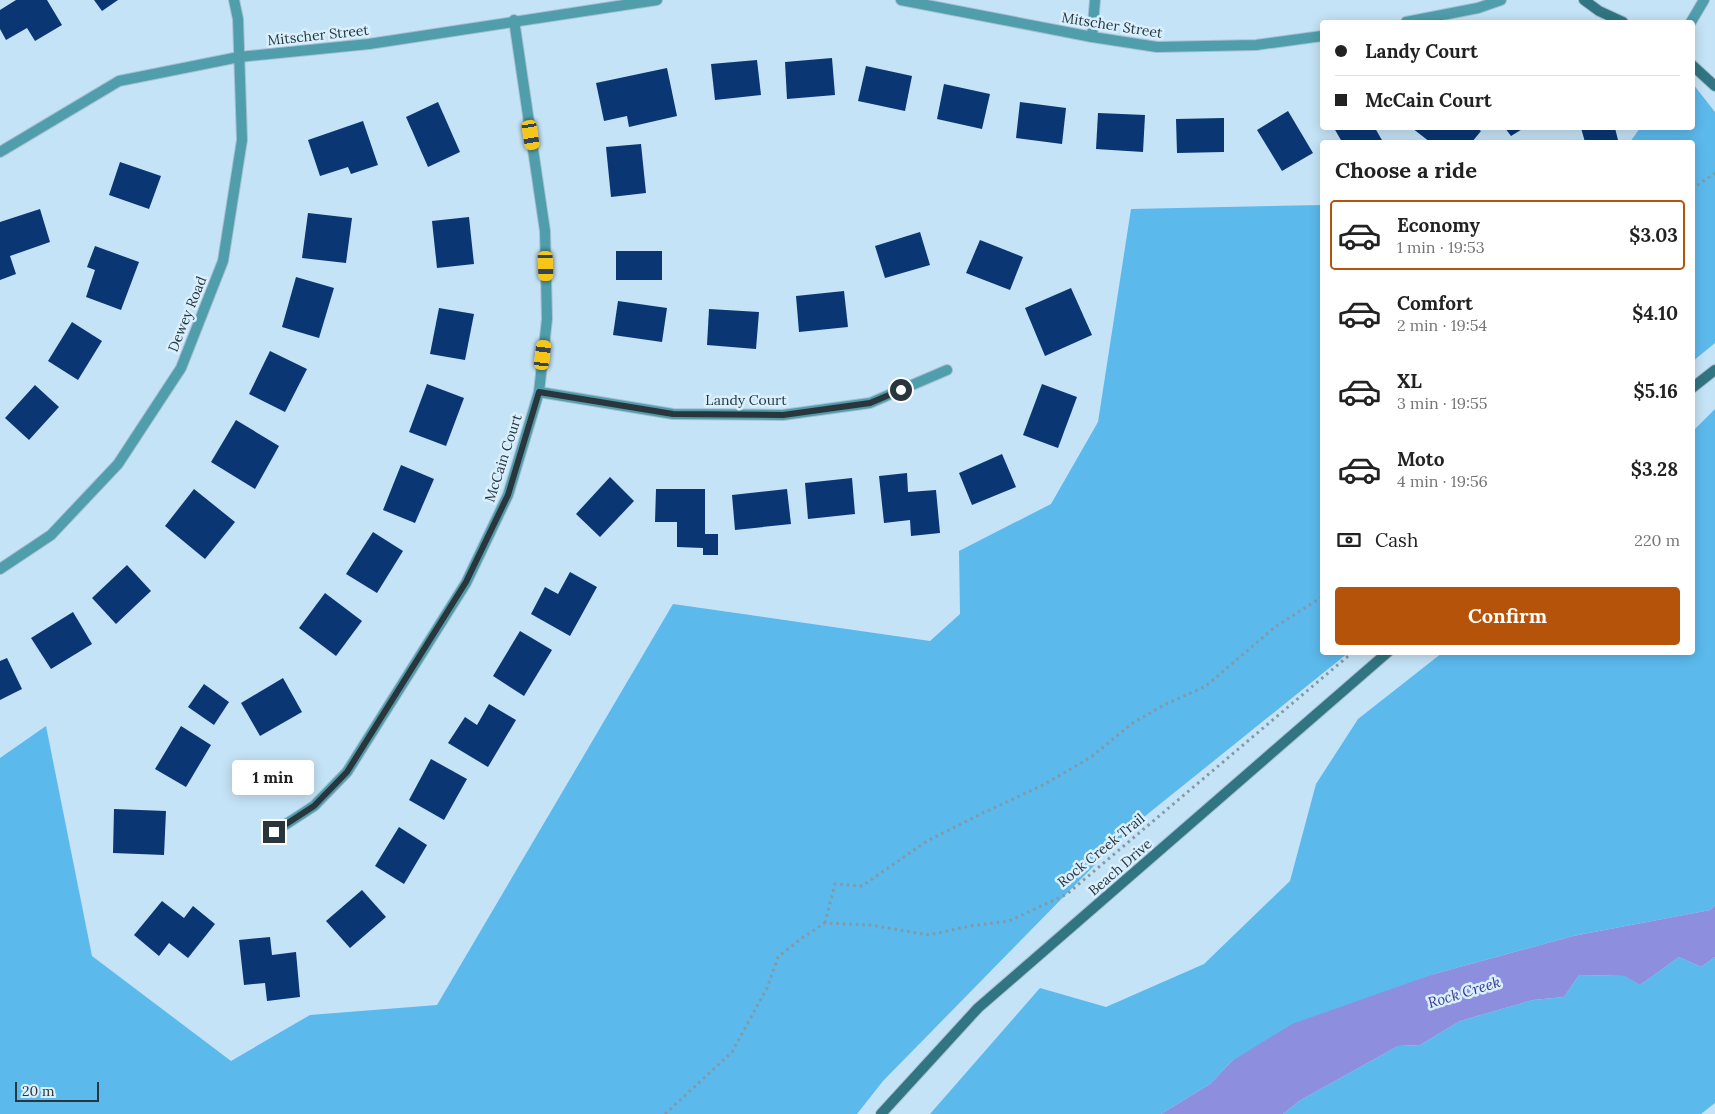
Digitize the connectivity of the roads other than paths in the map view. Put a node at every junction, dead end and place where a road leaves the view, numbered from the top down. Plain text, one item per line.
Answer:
1 (234, 0) edge
2 (657, 0) edge
3 (901, 0) edge
4 (1095, 0) edge
5 (1501, 0) edge
6 (1584, 0) edge
7 (1704, 0) edge
8 (514, 20) junction
9 (1416, 20) edge
10 (1619, 20) edge
11 (1692, 20) edge
12 (1320, 36) edge
13 (1092, 37) junction
14 (239, 58) junction
15 (1695, 68) edge
16 (1715, 86) edge
17 (0, 152) edge
18 (947, 370) dead end
19 (1715, 370) edge
20 (1695, 386) edge
21 (539, 392) junction
22 (0, 569) edge
23 (1385, 655) edge
24 (274, 832) dead end
25 (881, 1114) edge

1 - 14 street, Dewey Road
2 - 8 street, Mitscher Street
3 - 13 street, Mitscher Street
4 - 13 street
5 - 9 street
6 - 10 street
7 - 11 street
8 - 14 street, Mitscher Street
8 - 21 street, McCain Court
12 - 13 street, Mitscher Street
14 - 17 street, Mitscher Street
14 - 22 street, Dewey Road
15 - 16 street
18 - 21 street, Landy Court
19 - 20 street
21 - 24 street, McCain Court
23 - 25 street, Beach Drive

